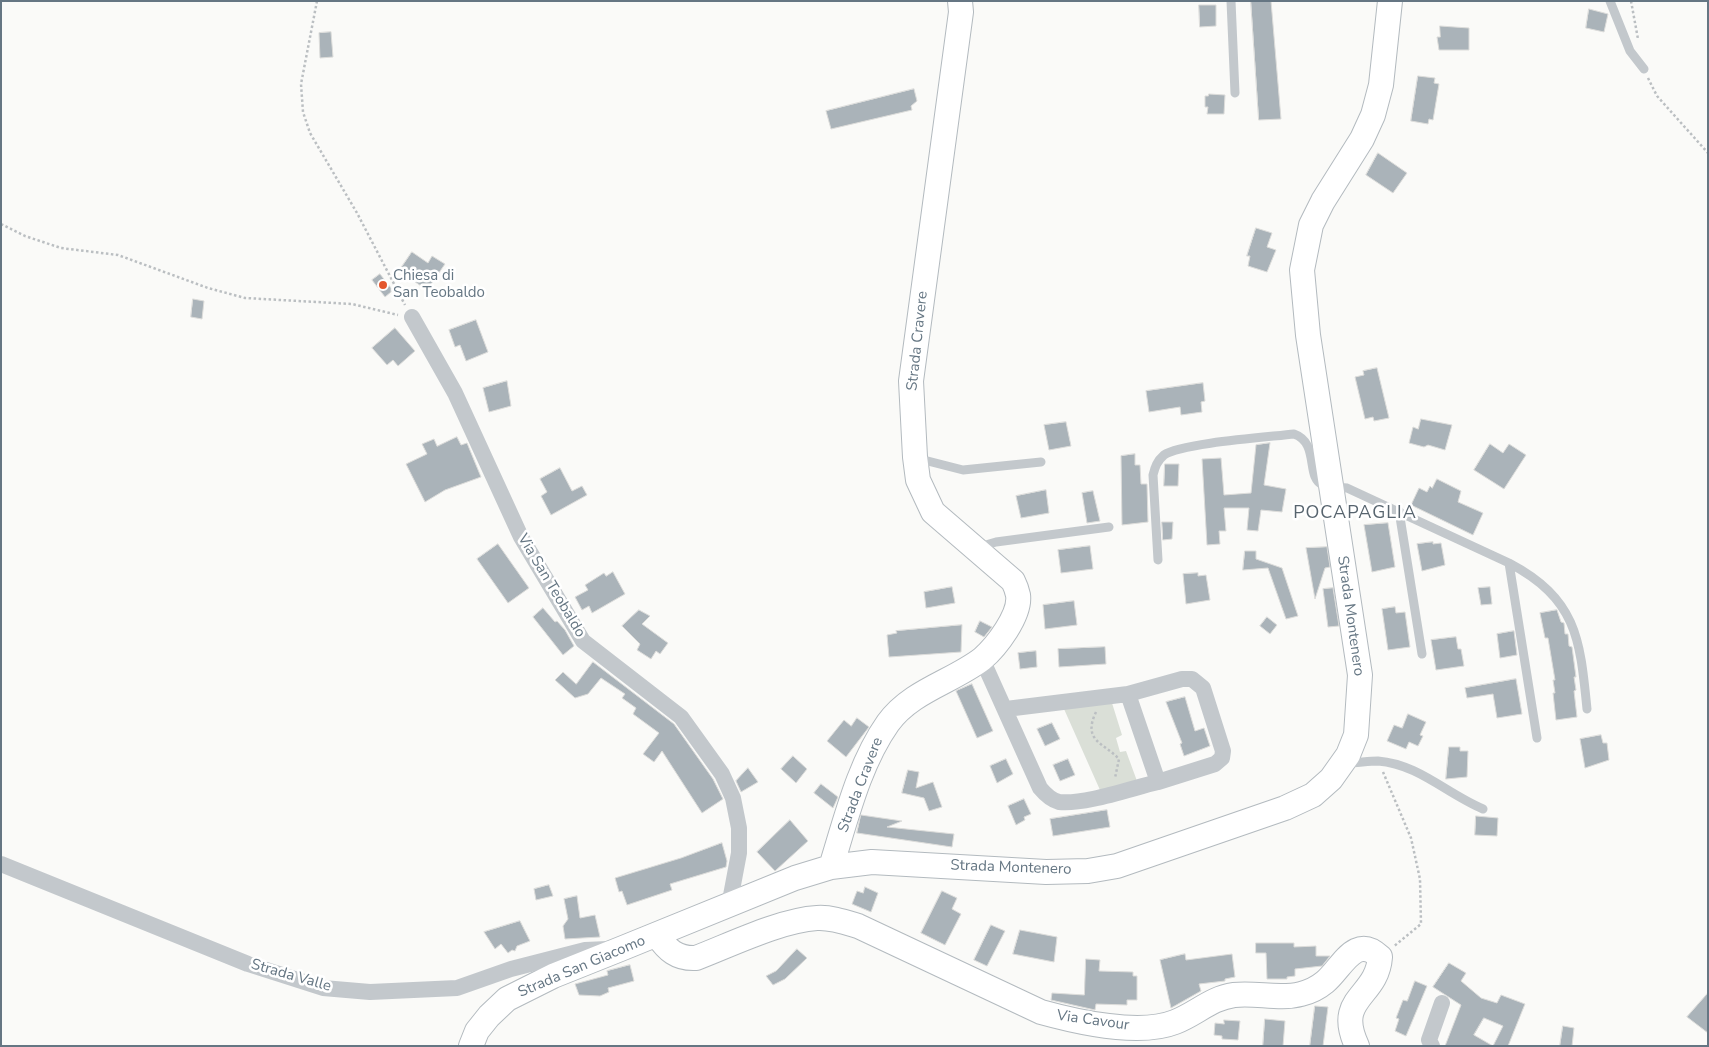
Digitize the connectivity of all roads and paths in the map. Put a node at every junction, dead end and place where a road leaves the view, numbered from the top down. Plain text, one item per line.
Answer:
1 (316, 1) edge
2 (960, 1) edge
3 (1231, 1) edge
4 (1390, 1) edge
5 (1610, 1) edge
6 (1632, 1) edge
7 (1638, 41) dead end
8 (1644, 69) joint
9 (1236, 92) dead end
10 (1708, 153) edge
11 (1, 224) edge
12 (412, 317) junction
13 (915, 457) junction
14 (1041, 462) dead end
15 (1331, 486) junction
16 (1399, 511) junction
17 (1109, 527) dead end
18 (976, 548) junction
19 (1158, 560) dead end
20 (1509, 562) junction
21 (1422, 654) dead end
22 (982, 659) junction
23 (1128, 694) junction
24 (1097, 698) junction
25 (1006, 709) junction
26 (1587, 709) dead end
27 (1537, 738) dead end
28 (1378, 761) junction
29 (1342, 764) junction
30 (1158, 782) junction
31 (1119, 791) junction
32 (1483, 809) dead end
33 (1, 864) edge
34 (831, 867) junction
35 (729, 906) junction
36 (657, 935) junction
37 (623, 948) junction
38 (1380, 957) junction
39 (1442, 1003) dead end
40 (471, 1046) edge
41 (1357, 1046) edge
42 (1432, 1046) edge

1 - 12 path
2 - 13 street, Strada Cravere
3 - 9 lane
4 - 15 street, Strada Montenero
5 - 8 lane
6 - 7 path
8 - 10 path
11 - 12 path
12 - 35 street, Via San Teobaldo
13 - 14 lane
13 - 18 street, Strada Cravere
15 - 16 lane
15 - 19 lane
15 - 29 street, Strada Montenero
16 - 20 lane
16 - 21 lane
17 - 18 lane
18 - 22 street, Strada Cravere
20 - 26 lane
20 - 27 lane
22 - 25 street
22 - 34 street, Strada Cravere
23 - 24 street
23 - 30 street
23 - 30 street
24 - 25 street
24 - 31 path
25 - 31 street
28 - 29 lane
28 - 32 lane
28 - 38 path
29 - 34 street, Strada Montenero
30 - 31 street
33 - 37 street, Strada Valle
34 - 35 street, Strada Montenero
35 - 36 street, Strada Montenero
36 - 37 street, Strada San Giacomo
36 - 38 street, Via Cavour
37 - 40 street, Strada San Giacomo
38 - 41 street
39 - 42 street

